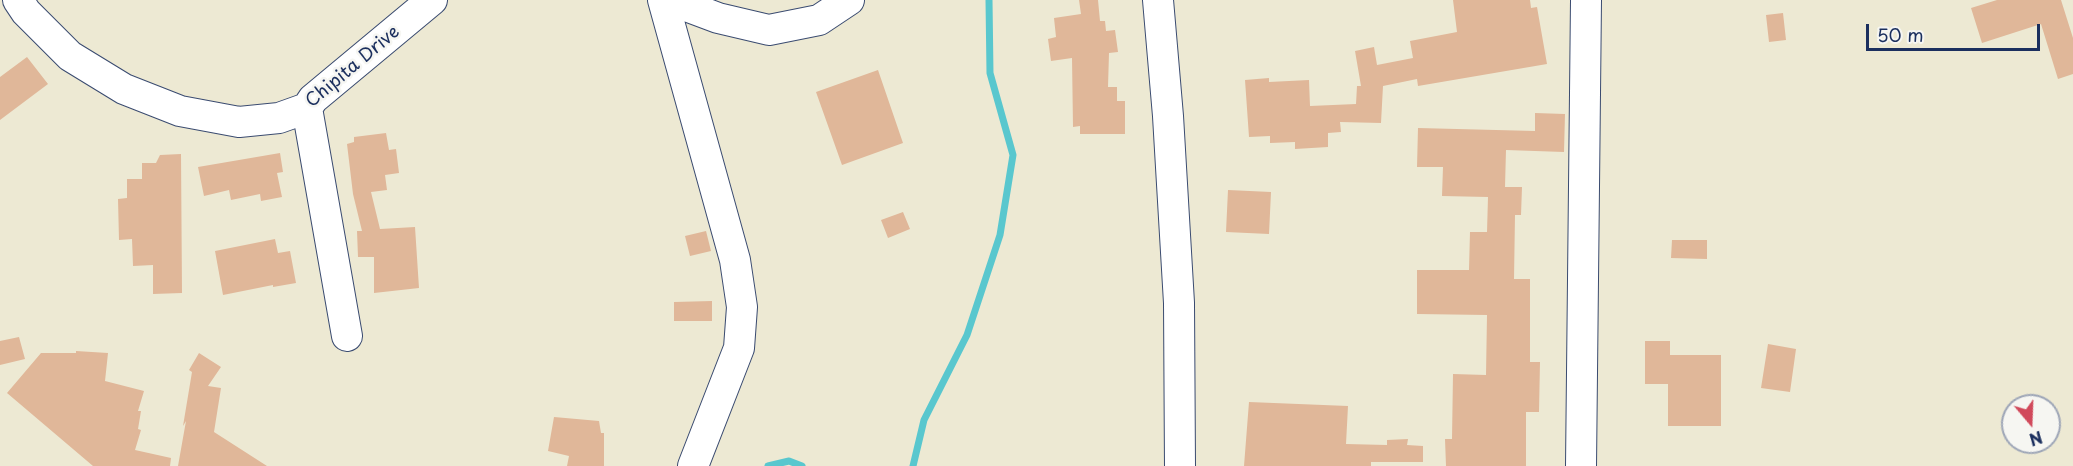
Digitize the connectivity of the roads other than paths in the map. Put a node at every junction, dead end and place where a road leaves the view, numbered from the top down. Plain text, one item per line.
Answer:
1 (18, 0) edge
2 (432, 0) edge
3 (663, 0) edge
4 (670, 0) edge
5 (849, 0) edge
6 (1158, 0) edge
7 (1586, 0) edge
8 (307, 108) junction
9 (347, 336) dead end
10 (693, 466) edge
11 (1180, 466) edge
12 (1581, 466) edge

1 - 8 street, Chipita Drive
2 - 8 street, Chipita Drive
3 - 10 street
4 - 5 street
6 - 11 street
7 - 12 street
8 - 9 street

